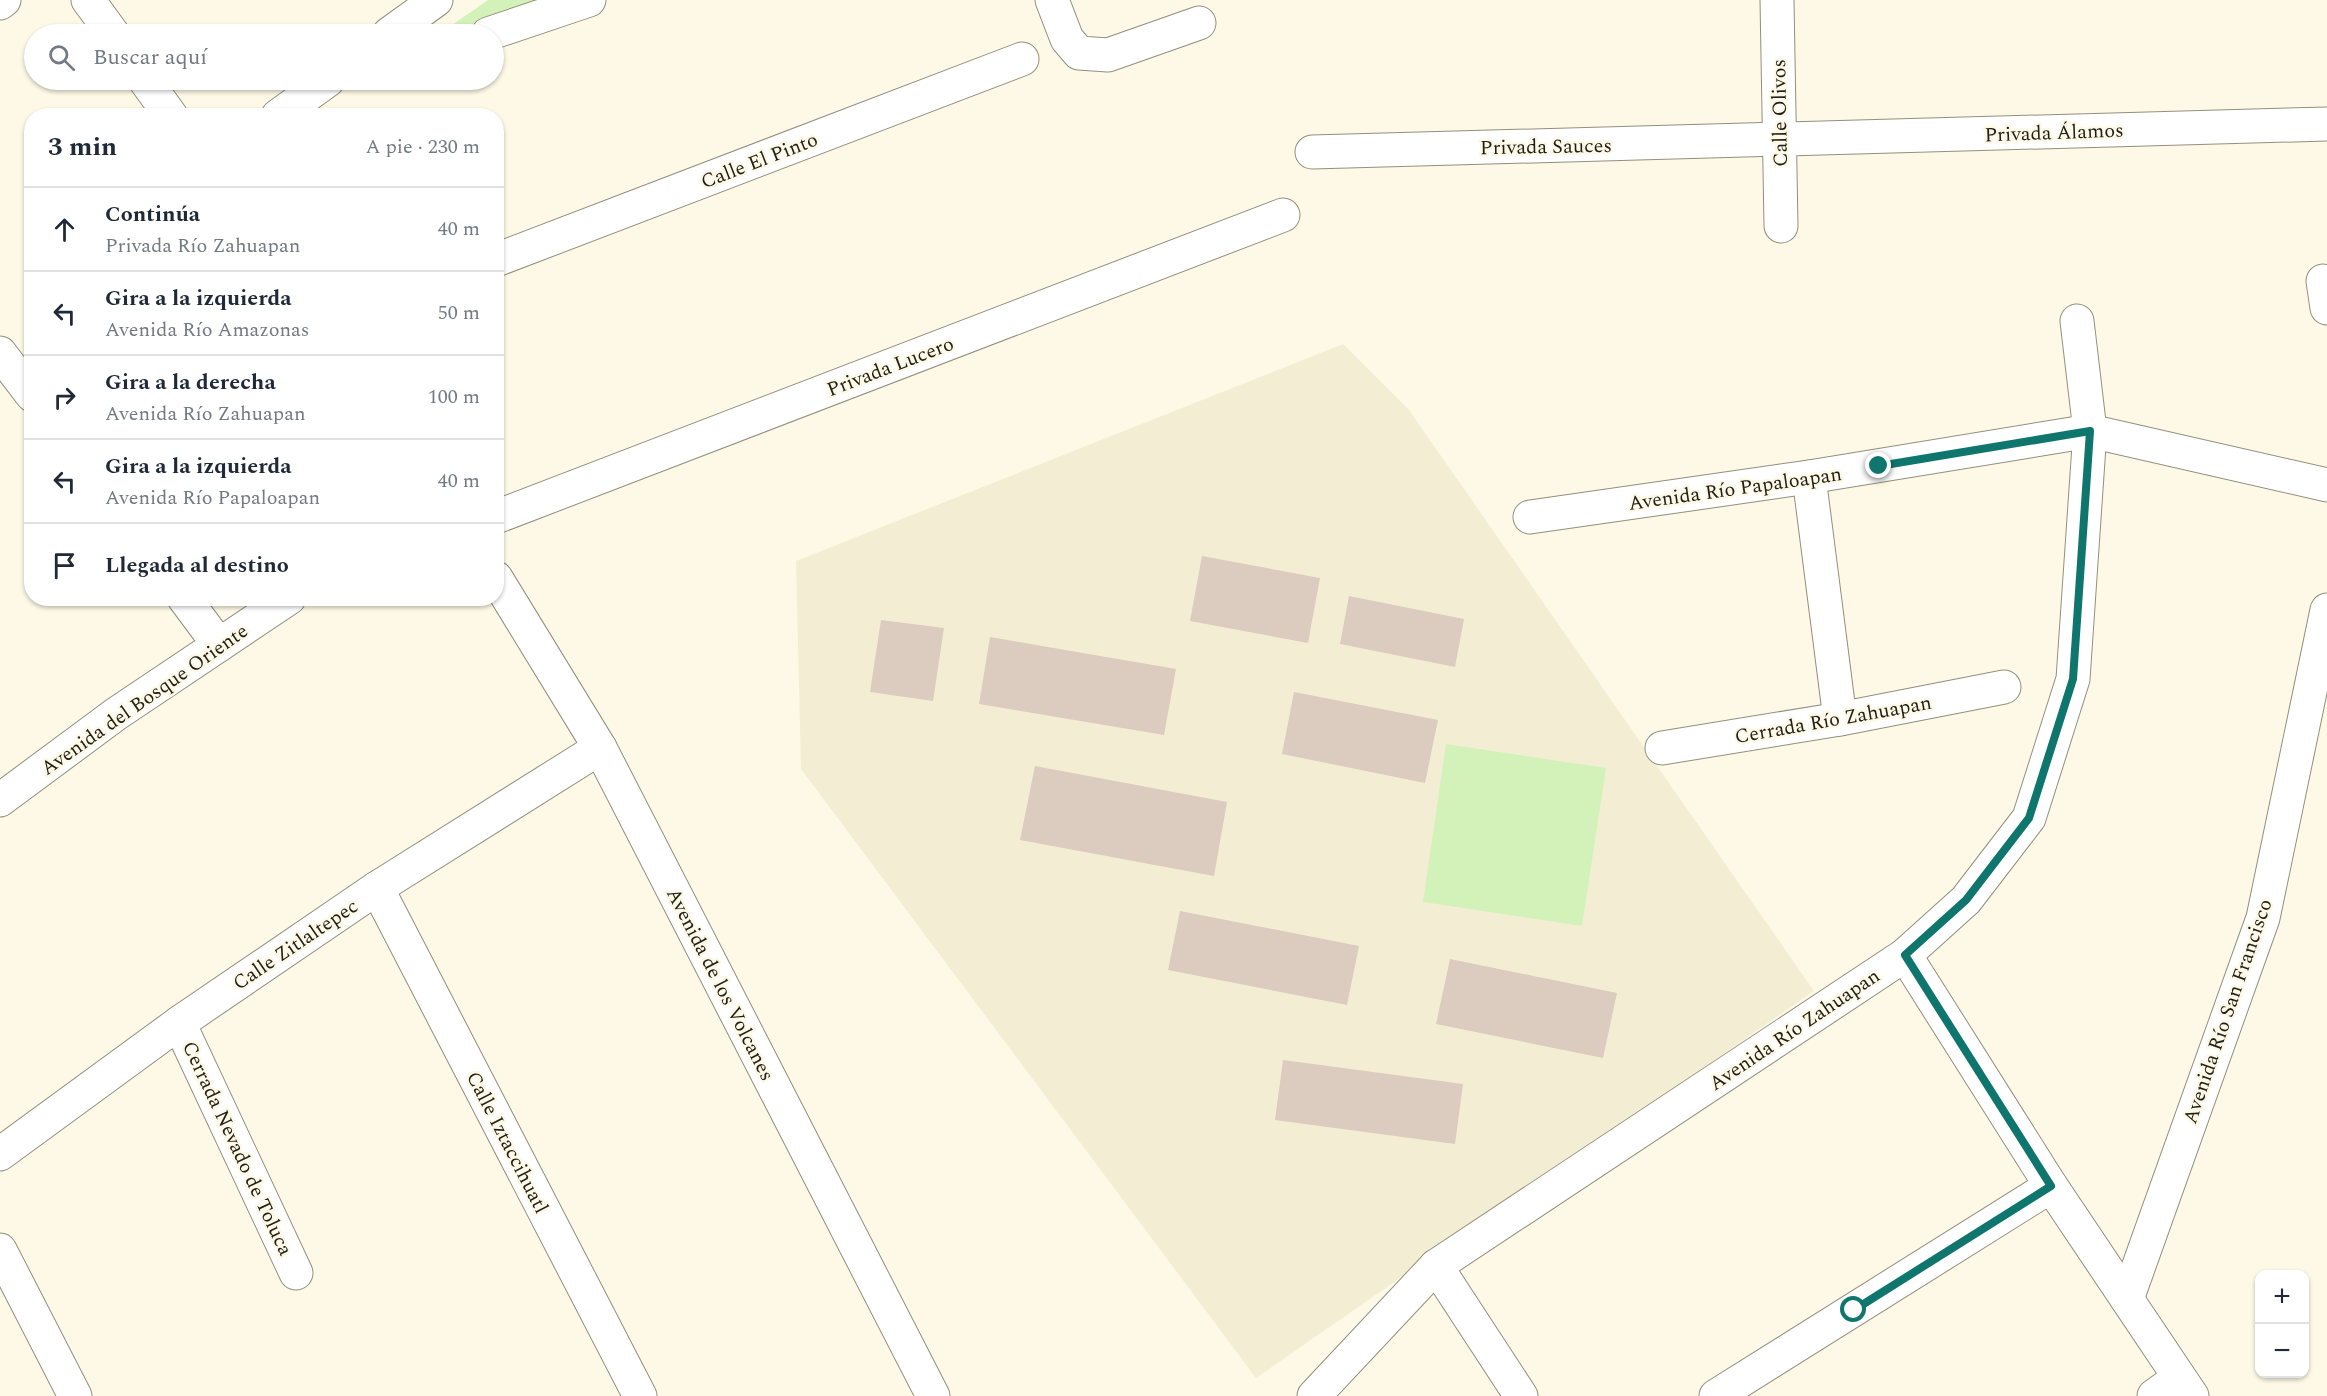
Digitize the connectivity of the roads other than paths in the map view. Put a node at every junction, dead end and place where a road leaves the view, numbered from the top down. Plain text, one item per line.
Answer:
1 (4, 0) edge
2 (88, 0) edge
3 (436, 0) edge
4 (589, 0) edge
5 (1052, 0) edge
6 (1777, 0) edge
7 (0, 3) edge
8 (1199, 23) dead end
9 (106, 24) edge
10 (403, 24) edge
11 (504, 29) edge
12 (1022, 59) dead end
13 (153, 90) edge
14 (325, 90) edge
15 (303, 97) edge
16 (165, 108) edge
17 (2327, 124) edge
18 (1780, 140) junction
19 (1312, 152) dead end
20 (1283, 214) dead end
21 (1781, 226) dead end
22 (504, 258) edge
23 (2077, 321) dead end
24 (0, 353) edge
25 (24, 384) edge
26 (2090, 431) junction
27 (1809, 477) junction
28 (2327, 485) edge
29 (504, 514) edge
30 (1530, 517) dead end
31 (504, 591) edge
32 (190, 606) edge
33 (277, 606) edge
34 (2327, 610) edge
35 (219, 645) junction
36 (2004, 687) dead end
37 (1840, 719) junction
38 (600, 748) junction
39 (1662, 748) dead end
40 (1, 798) edge
41 (376, 888) junction
42 (1905, 955) junction
43 (179, 1023) junction
44 (0, 1154) edge
45 (2051, 1186) junction
46 (0, 1250) edge
47 (1436, 1266) junction
48 (297, 1273) dead end
49 (2127, 1299) junction
50 (2175, 1390) edge
51 (75, 1396) edge
52 (640, 1396) edge
53 (933, 1396) edge
54 (1314, 1396) edge
55 (1521, 1396) edge
56 (1716, 1396) edge

1 - 7 street
2 - 9 street
3 - 10 street
4 - 11 street
5 - 8 street
6 - 18 street, Calle Olivos
12 - 22 street, Calle El Pinto
13 - 16 street
14 - 15 street
17 - 18 street, Privada Álamos
18 - 19 street, Privada Sauces
18 - 21 street, Calle Olivos
20 - 29 street, Privada Lucero
23 - 26 street, Avenida Río Zahuapan
24 - 25 street
26 - 27 street, Avenida Río Papaloapan
26 - 28 street, Avenida Río Papaloapan
26 - 42 street, Avenida Río Zahuapan
27 - 30 street, Avenida Río Papaloapan
27 - 37 street
31 - 38 street, Avenida de los Volcanes
32 - 35 street
33 - 35 street, Avenida del Bosque Oriente
34 - 49 street, Avenida Río San Francisco
35 - 40 street, Avenida del Bosque Oriente
36 - 37 street, Cerrada Río Zahuapan
37 - 39 street, Cerrada Río Zahuapan
38 - 41 street, Calle Zitlaltepec
38 - 53 street, Avenida de los Volcanes
41 - 43 street, Calle Zitlaltepec
41 - 52 street, Calle Iztaccihuatl
42 - 45 street
42 - 47 street, Avenida Río Zahuapan
43 - 44 street, Calle Zitlaltepec
43 - 48 street, Cerrada Nevado de Toluca
45 - 49 street
45 - 56 street
46 - 51 street
47 - 54 street, Avenida Río Zahuapan
47 - 55 street
49 - 50 street

